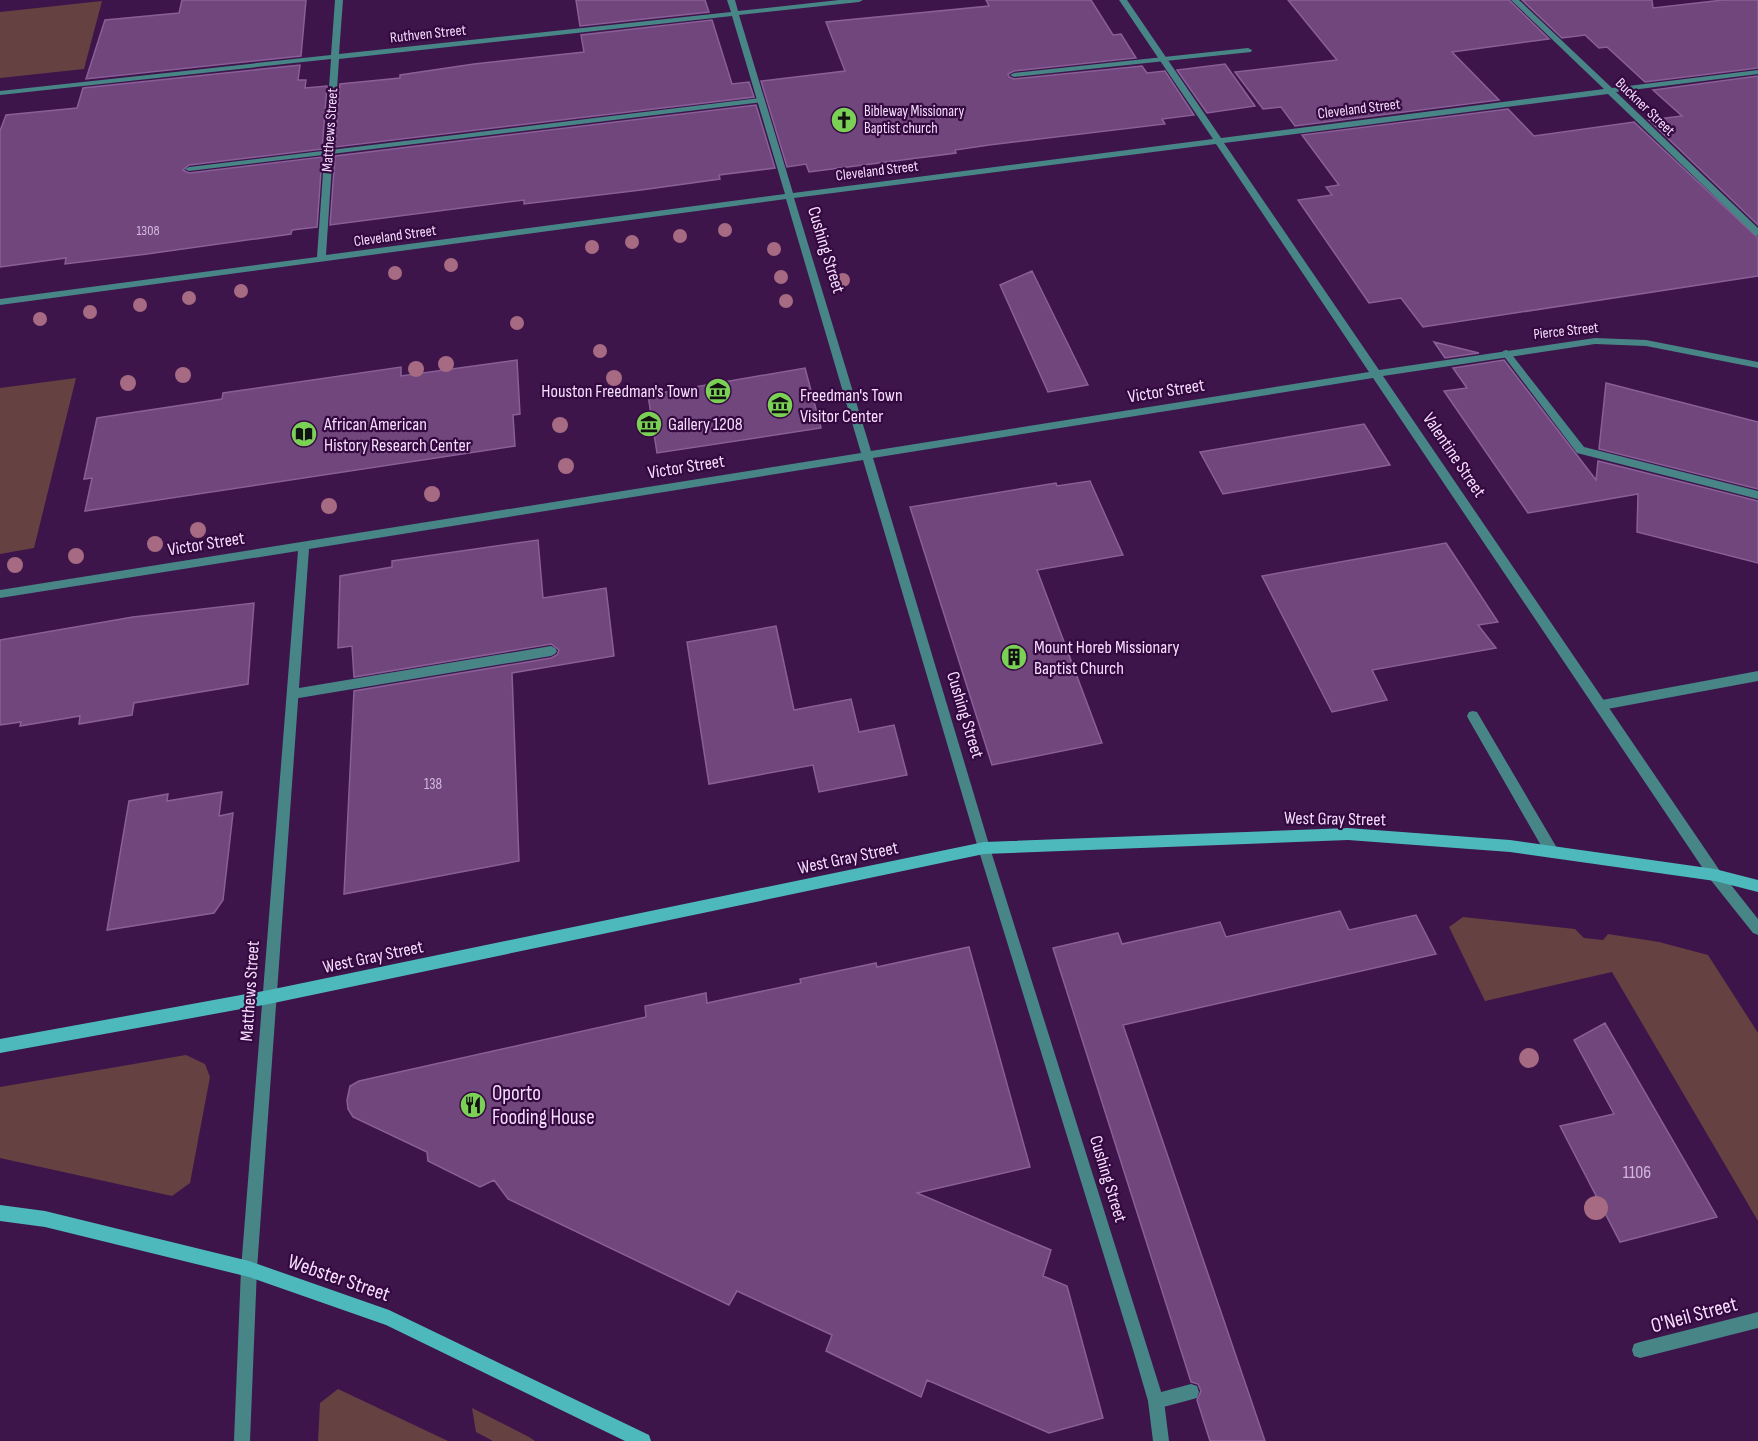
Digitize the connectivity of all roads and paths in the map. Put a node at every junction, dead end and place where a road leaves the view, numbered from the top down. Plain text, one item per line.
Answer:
1 (339, 0) edge
2 (730, 0) edge
3 (859, 0) edge
4 (1123, 0) edge
5 (1515, 0) edge
6 (735, 14) junction
7 (1248, 50) dead end
8 (335, 56) junction
9 (1164, 61) junction
10 (1758, 72) edge
11 (1014, 75) dead end
12 (1609, 91) junction
13 (0, 93) edge
14 (760, 100) junction
15 (1219, 141) junction
16 (328, 152) junction
17 (189, 169) dead end
18 (789, 196) junction
19 (1758, 232) edge
20 (321, 260) junction
21 (0, 302) edge
22 (1506, 353) junction
23 (1758, 365) edge
24 (1377, 374) junction
25 (866, 454) junction
26 (1758, 495) edge
27 (304, 545) junction
28 (0, 594) edge
29 (551, 651) dead end
30 (1758, 676) edge
31 (293, 694) junction
32 (1602, 705) junction
33 (1473, 716) dead end
34 (984, 848) junction
35 (1552, 852) junction
36 (1715, 875) junction
37 (1758, 886) edge
38 (1758, 929) edge
39 (269, 997) junction
40 (0, 1046) edge
41 (0, 1213) edge
42 (249, 1269) junction
43 (1758, 1320) edge
44 (1640, 1350) dead end
45 (1191, 1392) dead end
46 (1156, 1401) junction
47 (242, 1441) edge
48 (643, 1441) edge
49 (1161, 1441) edge

1 - 8 street, Matthews Street
2 - 6 street, Cushing Street
3 - 6 street, Ruthven Street
4 - 9 street, Valentine Street
5 - 12 street, Buckner Street
6 - 8 street, Ruthven Street
6 - 14 street, Cushing Street
7 - 9 street
8 - 13 street, Ruthven Street
8 - 16 street, Matthews Street
9 - 11 street
9 - 15 street, Valentine Street
10 - 12 street, Cleveland Street
12 - 15 street, Cleveland Street
12 - 19 street, Buckner Street
14 - 16 street
14 - 18 street, Cushing Street
15 - 18 street, Cleveland Street
15 - 24 street, Valentine Street
16 - 17 street
16 - 20 street, Matthews Street
18 - 20 street, Cleveland Street
18 - 25 street, Cushing Street
20 - 21 street, Cleveland Street
22 - 23 street, Pierce Street
22 - 24 street, Pierce Street
22 - 26 street
24 - 25 street, Victor Street
24 - 32 street, Valentine Street
25 - 27 street, Victor Street
25 - 34 street, Cushing Street
27 - 28 street, Victor Street
27 - 31 street, Matthews Street
29 - 31 street
30 - 32 street
31 - 39 street, Matthews Street
32 - 36 street, Valentine Street
33 - 35 street
34 - 35 main road, West Gray Street
34 - 39 main road, West Gray Street
34 - 46 street, Cushing Street
35 - 36 main road, West Gray Street
36 - 37 main road, West Gray Street
36 - 38 street, Valentine Street
39 - 40 main road, West Gray Street
39 - 42 street, Matthews Street
41 - 42 main road, Webster Street
42 - 47 street, Matthews Street
42 - 48 main road, Webster Street
43 - 44 street, O'Neil Street
45 - 46 street
46 - 49 street, Cushing Street

